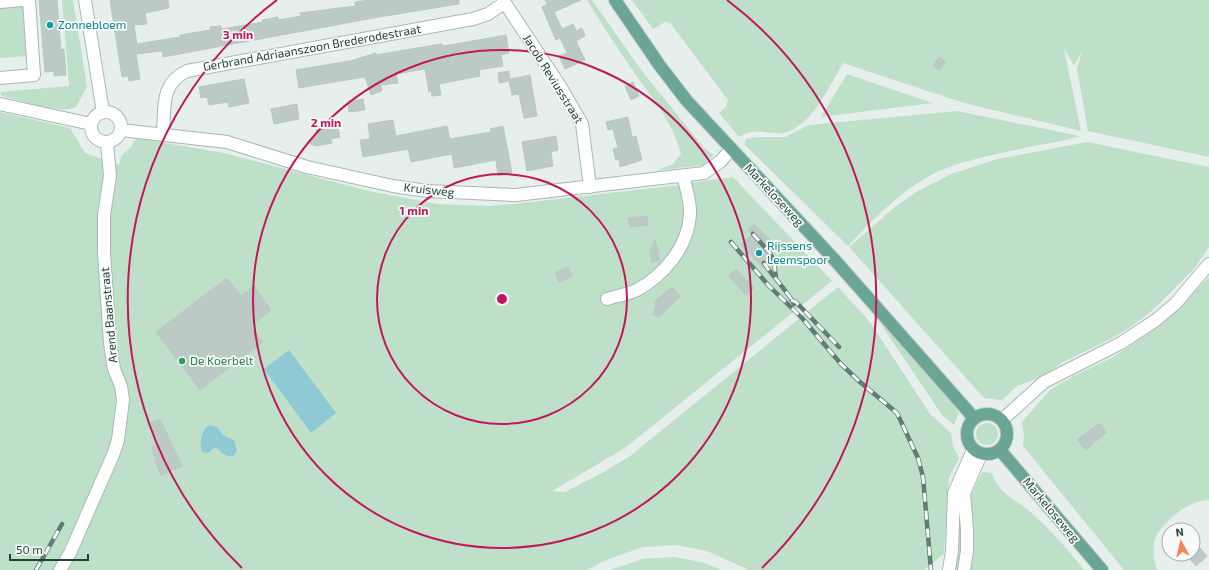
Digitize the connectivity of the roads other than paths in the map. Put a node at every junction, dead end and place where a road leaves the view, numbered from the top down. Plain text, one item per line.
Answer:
1 (22, 0) edge
2 (29, 0) edge
3 (85, 0) edge
4 (615, 0) edge
5 (504, 1) edge
6 (0, 2) edge
7 (0, 78) edge
8 (0, 104) edge
9 (103, 112) junction
10 (91, 124) junction
11 (121, 130) junction
12 (163, 134) junction
13 (107, 143) junction
14 (731, 149) junction
15 (683, 176) junction
16 (590, 187) junction
17 (1209, 264) edge
18 (607, 299) dead end
19 (974, 418) junction
20 (1002, 420) junction
21 (1000, 450) junction
22 (977, 452) junction
23 (60, 570) edge
24 (949, 570) edge
25 (964, 570) edge
26 (1102, 570) edge

1 - 6 street
2 - 7 street
3 - 9 street
4 - 14 main road, Markeloseweg
5 - 12 street, Gerbrand Adriaanszoon Brederodestraat
5 - 16 street, Jacob Reviusstraat
8 - 10 street
9 - 10 street
9 - 11 street
10 - 13 street
11 - 12 street, Kruisweg
11 - 13 street
12 - 16 street, Kruisweg
13 - 23 street, Arend Baanstraat
14 - 15 street, Kruisweg
14 - 19 main road, Markeloseweg
15 - 16 street, Kruisweg
15 - 18 street
17 - 20 street
19 - 20 main road
19 - 22 main road
20 - 21 main road
21 - 22 main road
21 - 26 main road, Markeloseweg
22 - 24 street
22 - 25 street

